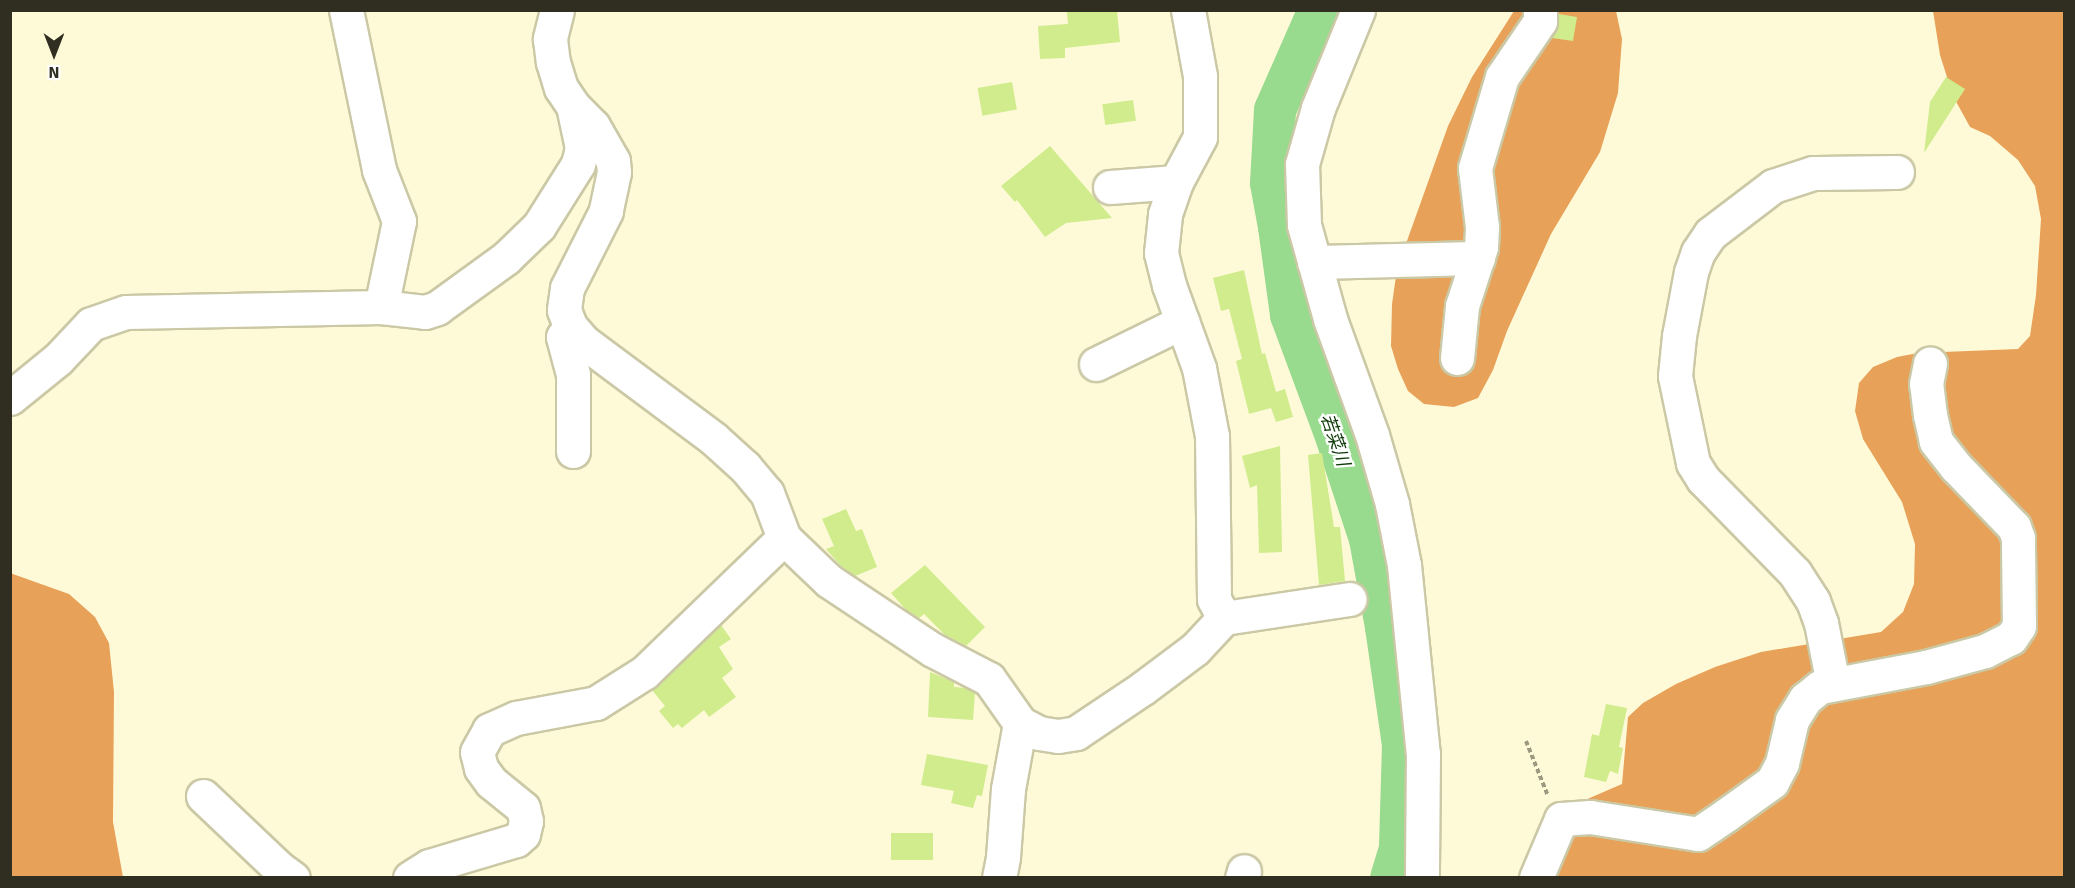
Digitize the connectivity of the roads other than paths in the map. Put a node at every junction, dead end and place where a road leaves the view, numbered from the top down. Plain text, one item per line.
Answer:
1 (346, 10) edge
2 (557, 10) edge
3 (1188, 10) edge
4 (1358, 10) edge
5 (1540, 10) edge
6 (574, 107) junction
7 (1897, 172) dead end
8 (1176, 182) junction
9 (1110, 187) dead end
10 (1478, 258) junction
11 (1314, 262) junction
12 (381, 307) junction
13 (1182, 322) junction
14 (570, 326) junction
15 (1456, 358) dead end
16 (1930, 363) dead end
17 (1096, 364) dead end
18 (10, 398) edge
19 (573, 451) dead end
20 (784, 538) junction
21 (1350, 599) dead end
22 (1224, 618) junction
23 (1833, 684) junction
24 (1020, 723) junction
25 (202, 796) dead end
26 (1008, 871) edge
27 (293, 878) edge
28 (410, 878) edge
29 (1422, 878) edge
30 (1536, 878) edge

1 - 12 street
2 - 6 street
3 - 8 street
4 - 11 street
5 - 10 street
6 - 12 street
6 - 14 street
7 - 23 street
8 - 9 street
8 - 13 street
10 - 11 street
10 - 15 street
11 - 29 street
12 - 18 street
13 - 17 street
13 - 22 street
14 - 19 street
14 - 20 street
16 - 23 street
20 - 24 street
20 - 28 street
21 - 22 street
22 - 24 street
23 - 30 street
24 - 26 street
25 - 27 street

